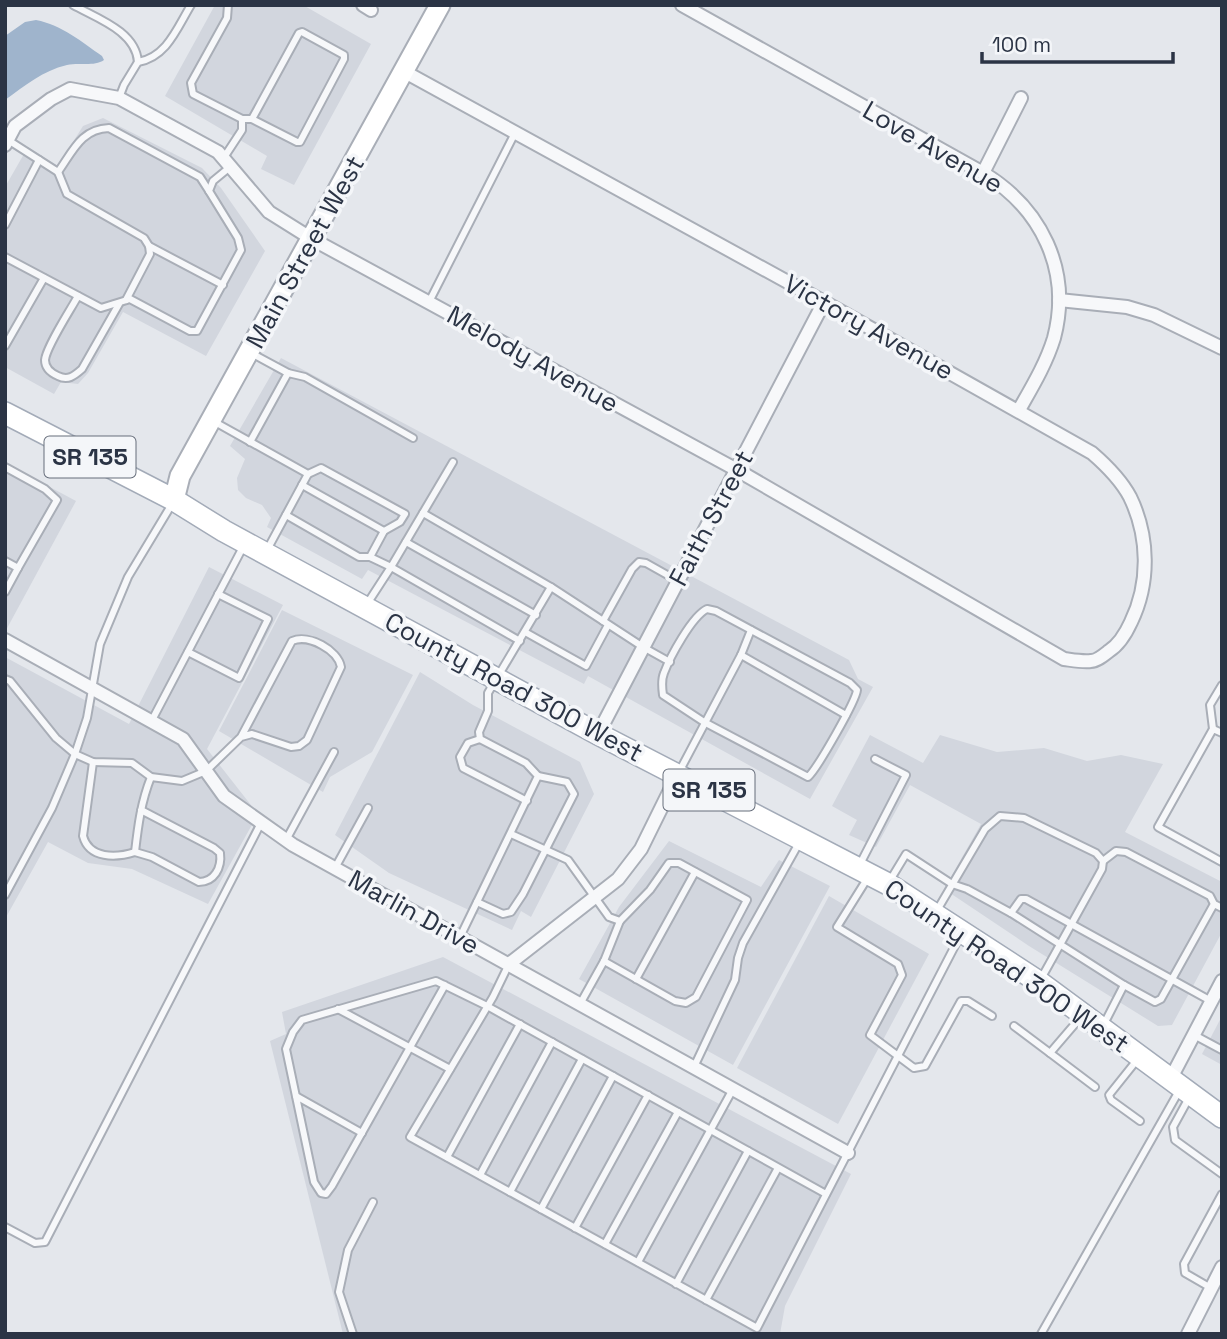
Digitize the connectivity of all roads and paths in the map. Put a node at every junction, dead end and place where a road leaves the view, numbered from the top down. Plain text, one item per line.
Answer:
1 (73, 5) edge
2 (191, 5) edge
3 (228, 5) edge
4 (440, 5) edge
5 (682, 5) edge
6 (138, 62) junction
7 (405, 72) junction
8 (119, 97) junction
9 (1021, 99) dead end
10 (242, 118) junction
11 (253, 119) junction
12 (515, 133) junction
13 (6, 142) edge
14 (39, 160) junction
15 (227, 163) junction
16 (58, 172) junction
17 (983, 173) junction
18 (209, 191) junction
19 (5, 225) edge
20 (312, 239) junction
21 (149, 246) junction
22 (5, 257) edge
23 (44, 278) junction
24 (223, 285) junction
25 (78, 296) junction
26 (1059, 300) junction
27 (123, 301) junction
28 (824, 302) junction
29 (429, 303) junction
30 (5, 346) edge
31 (1222, 348) edge
32 (249, 352) junction
33 (288, 373) junction
34 (1019, 410) junction
35 (5, 413) edge
36 (211, 420) junction
37 (413, 438) dead end
38 (250, 442) junction
39 (453, 462) dead end
40 (5, 467) edge
41 (737, 470) junction
42 (308, 474) junction
43 (302, 485) junction
44 (174, 500) junction
45 (423, 513) junction
46 (286, 515) junction
47 (384, 531) junction
48 (245, 542) junction
49 (406, 542) junction
50 (265, 553) junction
51 (370, 557) junction
52 (5, 561) edge
53 (391, 567) junction
54 (18, 568) junction
55 (678, 581) junction
56 (551, 587) junction
57 (5, 592) edge
58 (219, 594) junction
59 (365, 607) junction
60 (536, 615) junction
61 (606, 623) junction
62 (751, 630) junction
63 (525, 632) junction
64 (5, 640) edge
65 (520, 641) junction
66 (643, 647) junction
67 (188, 652) junction
68 (741, 655) junction
69 (1064, 659) joint
70 (670, 662) junction
71 (5, 679) edge
72 (497, 679) junction
73 (1222, 685) edge
74 (93, 688) junction
75 (846, 715) junction
76 (151, 722) junction
77 (704, 722) junction
78 (1213, 729) junction
79 (1222, 733) edge
80 (598, 734) junction
81 (241, 737) junction
82 (480, 739) junction
83 (334, 752) dead end
84 (75, 754) junction
85 (875, 759) dead end
86 (93, 762) junction
87 (206, 771) junction
88 (678, 774) junction
89 (538, 776) junction
90 (151, 777) junction
91 (527, 801) junction
92 (368, 808) dead end
93 (141, 810) junction
94 (261, 823) junction
95 (511, 834) junction
96 (801, 839) junction
97 (286, 840) junction
98 (546, 849) junction
99 (135, 852) junction
100 (1102, 861) junction
101 (1222, 862) edge
102 (335, 868) junction
103 (695, 872) junction
104 (872, 876) junction
105 (952, 884) junction
106 (5, 895) edge
107 (595, 897) junction
108 (477, 902) junction
109 (1214, 904) junction
110 (1222, 908) edge
111 (934, 914) junction
112 (1011, 914) junction
113 (620, 921) junction
114 (1073, 925) junction
115 (962, 931) junction
116 (460, 937) junction
117 (1060, 944) junction
118 (604, 961) junction
119 (509, 964) junction
120 (636, 979) junction
121 (1172, 980) junction
122 (1222, 981) edge
123 (1039, 982) junction
124 (445, 985) junction
125 (1124, 985) junction
126 (1211, 1001) junction
127 (580, 1004) junction
128 (487, 1006) junction
129 (338, 1009) junction
130 (1083, 1014) junction
131 (992, 1016) dead end
132 (520, 1024) junction
133 (1014, 1026) dead end
134 (1102, 1028) junction
135 (1194, 1035) junction
136 (552, 1042) junction
137 (410, 1048) junction
138 (1222, 1050) edge
139 (1050, 1053) junction
140 (898, 1055) junction
141 (1141, 1056) junction
142 (582, 1059) junction
143 (694, 1067) junction
144 (450, 1069) junction
145 (613, 1076) junction
146 (1181, 1086) junction
147 (1095, 1087) dead end
148 (733, 1089) junction
149 (648, 1095) junction
150 (296, 1096) junction
151 (678, 1112) junction
152 (1222, 1117) edge
153 (1140, 1121) dead end
154 (710, 1130) junction
155 (362, 1133) junction
156 (748, 1151) junction
157 (848, 1153) junction
158 (447, 1157) junction
159 (778, 1168) junction
160 (1222, 1174) edge
161 (480, 1175) junction
162 (510, 1192) junction
163 (826, 1194) junction
164 (1222, 1194) edge
165 (373, 1202) dead end
166 (541, 1209) junction
167 (5, 1227) edge
168 (575, 1228) junction
169 (605, 1244) junction
170 (638, 1262) junction
171 (1222, 1267) edge
172 (676, 1284) junction
173 (1211, 1288) junction
174 (706, 1300) junction
175 (758, 1331) edge
176 (353, 1334) edge
177 (1041, 1334) edge
178 (1188, 1334) edge

1 - 6 lane
2 - 6 lane
3 - 10 lane
4 - 7 main road, Main Street West
5 - 17 street, Love Avenue
6 - 8 lane
7 - 12 street, Victory Avenue
7 - 20 main road, Main Street West
8 - 13 street, Melody Avenue
8 - 15 street, Melody Avenue
9 - 17 street
10 - 11 lane
10 - 15 lane
11 - 11 lane
12 - 28 street, Victory Avenue
12 - 29 lane
13 - 14 lane
14 - 16 lane
14 - 19 lane
15 - 18 lane
15 - 20 street, Melody Avenue
16 - 18 lane
16 - 21 lane
17 - 26 street, Love Avenue
18 - 24 lane
20 - 29 street, Melody Avenue
20 - 32 main road, Main Street West
21 - 24 lane
21 - 27 lane
22 - 23 lane
23 - 25 lane
23 - 30 lane
24 - 27 lane
25 - 27 lane
25 - 27 lane
26 - 31 street
26 - 34 street, Love Avenue
28 - 34 street, Victory Avenue
28 - 41 street, Faith Street
29 - 41 street, Melody Avenue
32 - 33 lane
32 - 36 main road, Main Street West
33 - 37 lane
33 - 38 lane
34 - 69 street, Victory Avenue
35 - 44 main road, County Road 300 West / SR 135
36 - 38 lane
36 - 44 main road, Main Street West
38 - 42 lane
39 - 45 lane
40 - 54 lane
41 - 55 street, Faith Street
41 - 69 street, Melody Avenue
42 - 43 lane
42 - 47 lane
43 - 46 lane
43 - 47 lane
44 - 48 main road, County Road 300 West / SR 135
44 - 74 lane
45 - 49 lane
45 - 56 lane
46 - 50 lane
46 - 51 lane
47 - 51 lane
48 - 50 main road, County Road 300 West / SR 135
48 - 58 lane
49 - 53 lane
49 - 60 lane
50 - 59 main road, County Road 300 West / SR 135
51 - 53 lane
52 - 54 lane
53 - 59 lane
53 - 65 lane
54 - 57 lane
55 - 61 lane
55 - 66 street, Faith Street
56 - 60 lane
56 - 61 lane
58 - 67 lane
58 - 67 lane
59 - 72 main road, County Road 300 West / SR 135
60 - 63 lane
61 - 63 lane
61 - 66 lane
62 - 68 lane
62 - 70 lane
62 - 75 lane
63 - 65 lane
64 - 74 street, Marlin Drive
65 - 72 lane
66 - 70 lane
66 - 80 street, Faith Street
67 - 76 lane
68 - 75 lane
68 - 77 lane
70 - 77 lane
71 - 84 lane
72 - 80 main road, County Road 300 West / SR 135
72 - 82 lane
73 - 78 lane
74 - 76 street, Marlin Drive
74 - 84 lane
75 - 77 lane
76 - 87 street, Marlin Drive
77 - 88 lane
78 - 79 lane
78 - 101 lane
80 - 88 main road, County Road 300 West / SR 135
81 - 81 lane
81 - 87 lane
82 - 89 lane
82 - 91 lane
83 - 97 lane
84 - 86 lane
84 - 106 lane
85 - 104 lane
86 - 90 lane
86 - 99 lane
87 - 90 lane
87 - 94 street, Marlin Drive
88 - 96 main road, County Road 300 West / SR 135
88 - 107 street
89 - 91 lane
89 - 98 lane
90 - 93 lane
91 - 95 lane
92 - 102 lane
93 - 99 lane
93 - 99 lane
94 - 97 street, Marlin Drive
94 - 167 lane
95 - 98 lane
95 - 108 lane
96 - 104 main road, County Road 300 West / SR 135
96 - 143 lane
97 - 102 street, Marlin Drive
98 - 107 lane
98 - 108 lane
100 - 105 lane
100 - 109 lane
100 - 114 lane
102 - 116 street, Marlin Drive
103 - 113 lane
103 - 120 lane
103 - 120 lane
104 - 105 lane
104 - 111 main road, County Road 300 West / SR 135
104 - 140 lane
105 - 111 lane
105 - 112 lane
107 - 113 lane
107 - 119 street
108 - 116 lane
109 - 110 lane
109 - 121 lane
111 - 115 main road, County Road 300 West / SR 135
112 - 114 lane
112 - 117 lane
113 - 118 lane
114 - 117 lane
114 - 121 lane
115 - 123 main road, County Road 300 West / SR 135
115 - 140 lane
116 - 119 street, Marlin Drive
117 - 123 lane
117 - 125 lane
118 - 120 lane
118 - 127 lane
119 - 127 street, Marlin Drive
119 - 128 lane
121 - 125 lane
121 - 126 lane
122 - 126 street
123 - 130 main road, County Road 300 West / SR 135
124 - 128 lane
124 - 129 lane
124 - 137 lane
125 - 134 lane
126 - 135 street
127 - 143 street, Marlin Drive
128 - 132 lane
128 - 144 lane
129 - 137 lane
129 - 150 lane
130 - 134 main road, County Road 300 West / SR 135
130 - 139 lane
131 - 140 lane
132 - 136 lane
132 - 158 lane
133 - 139 lane
134 - 141 main road, County Road 300 West / SR 135
135 - 138 lane
135 - 146 street
136 - 142 lane
136 - 161 lane
137 - 144 lane
137 - 155 lane
139 - 147 lane
140 - 157 lane
141 - 146 main road, County Road 300 West / SR 135
141 - 153 lane
142 - 145 lane
142 - 162 lane
143 - 148 street, Marlin Drive
144 - 158 lane
145 - 149 lane
145 - 166 lane
146 - 152 main road, County Road 300 West / SR 135
146 - 160 lane
146 - 177 lane
148 - 154 lane
148 - 157 street, Marlin Drive
149 - 151 lane
149 - 168 lane
150 - 155 lane
150 - 155 lane
151 - 154 lane
151 - 169 lane
154 - 156 lane
154 - 170 lane
156 - 159 lane
156 - 172 lane
157 - 163 lane
158 - 161 lane
159 - 163 lane
159 - 174 lane
161 - 162 lane
162 - 166 lane
163 - 175 lane
164 - 173 lane
165 - 176 lane
166 - 168 lane
168 - 169 lane
169 - 170 lane
170 - 172 lane
171 - 173 street
172 - 174 lane
173 - 178 street
174 - 175 lane

